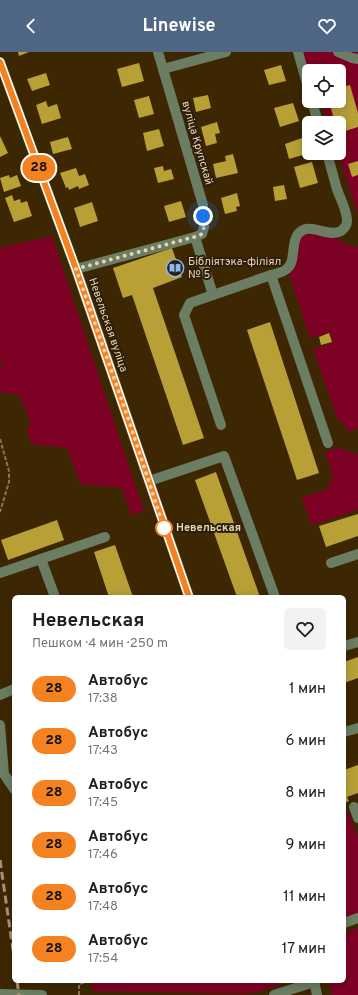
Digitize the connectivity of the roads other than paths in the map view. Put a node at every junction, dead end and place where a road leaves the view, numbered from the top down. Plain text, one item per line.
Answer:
1 (158, 52) edge
2 (226, 52) edge
3 (298, 52) edge
4 (338, 52) edge
5 (358, 59) edge
6 (0, 62) edge
7 (302, 66) edge
8 (163, 69) junction
9 (329, 160) edge
10 (194, 237) junction
11 (76, 269) junction
12 (271, 275) junction
13 (213, 295) junction
14 (221, 424) dead end
15 (328, 443) dead end
16 (149, 481) junction
17 (105, 537) dead end
18 (358, 554) edge
19 (41, 559) junction
20 (331, 563) dead end
21 (0, 573) edge
22 (54, 595) edge
23 (188, 595) edge
24 (274, 595) edge
25 (358, 642) edge
26 (346, 645) edge
27 (12, 690) edge
28 (0, 695) edge
29 (0, 725) edge
30 (358, 728) edge
31 (346, 731) edge
32 (12, 786) edge
33 (354, 807) dead end
34 (358, 818) edge
35 (358, 918) edge
36 (346, 922) edge
37 (308, 983) edge
38 (314, 983) edge
39 (0, 994) edge
40 (42, 995) edge
41 (274, 995) edge
42 (317, 995) edge

1 - 8 street, вуліца Крупскай
2 - 8 street
3 - 7 street
4 - 5 street
6 - 11 street, Невельская вуліца
8 - 10 street, вуліца Крупскай
9 - 12 street
10 - 11 street
10 - 13 street
11 - 16 street, Невельская вуліца
12 - 13 street
12 - 15 street
13 - 14 street
16 - 23 street, Невельская вуліца
16 - 24 street
17 - 19 street
18 - 20 street
19 - 21 street
19 - 22 street
25 - 26 street
27 - 28 street
29 - 32 street
30 - 31 street
33 - 34 street
35 - 36 street
37 - 41 street
38 - 42 street
39 - 40 street

